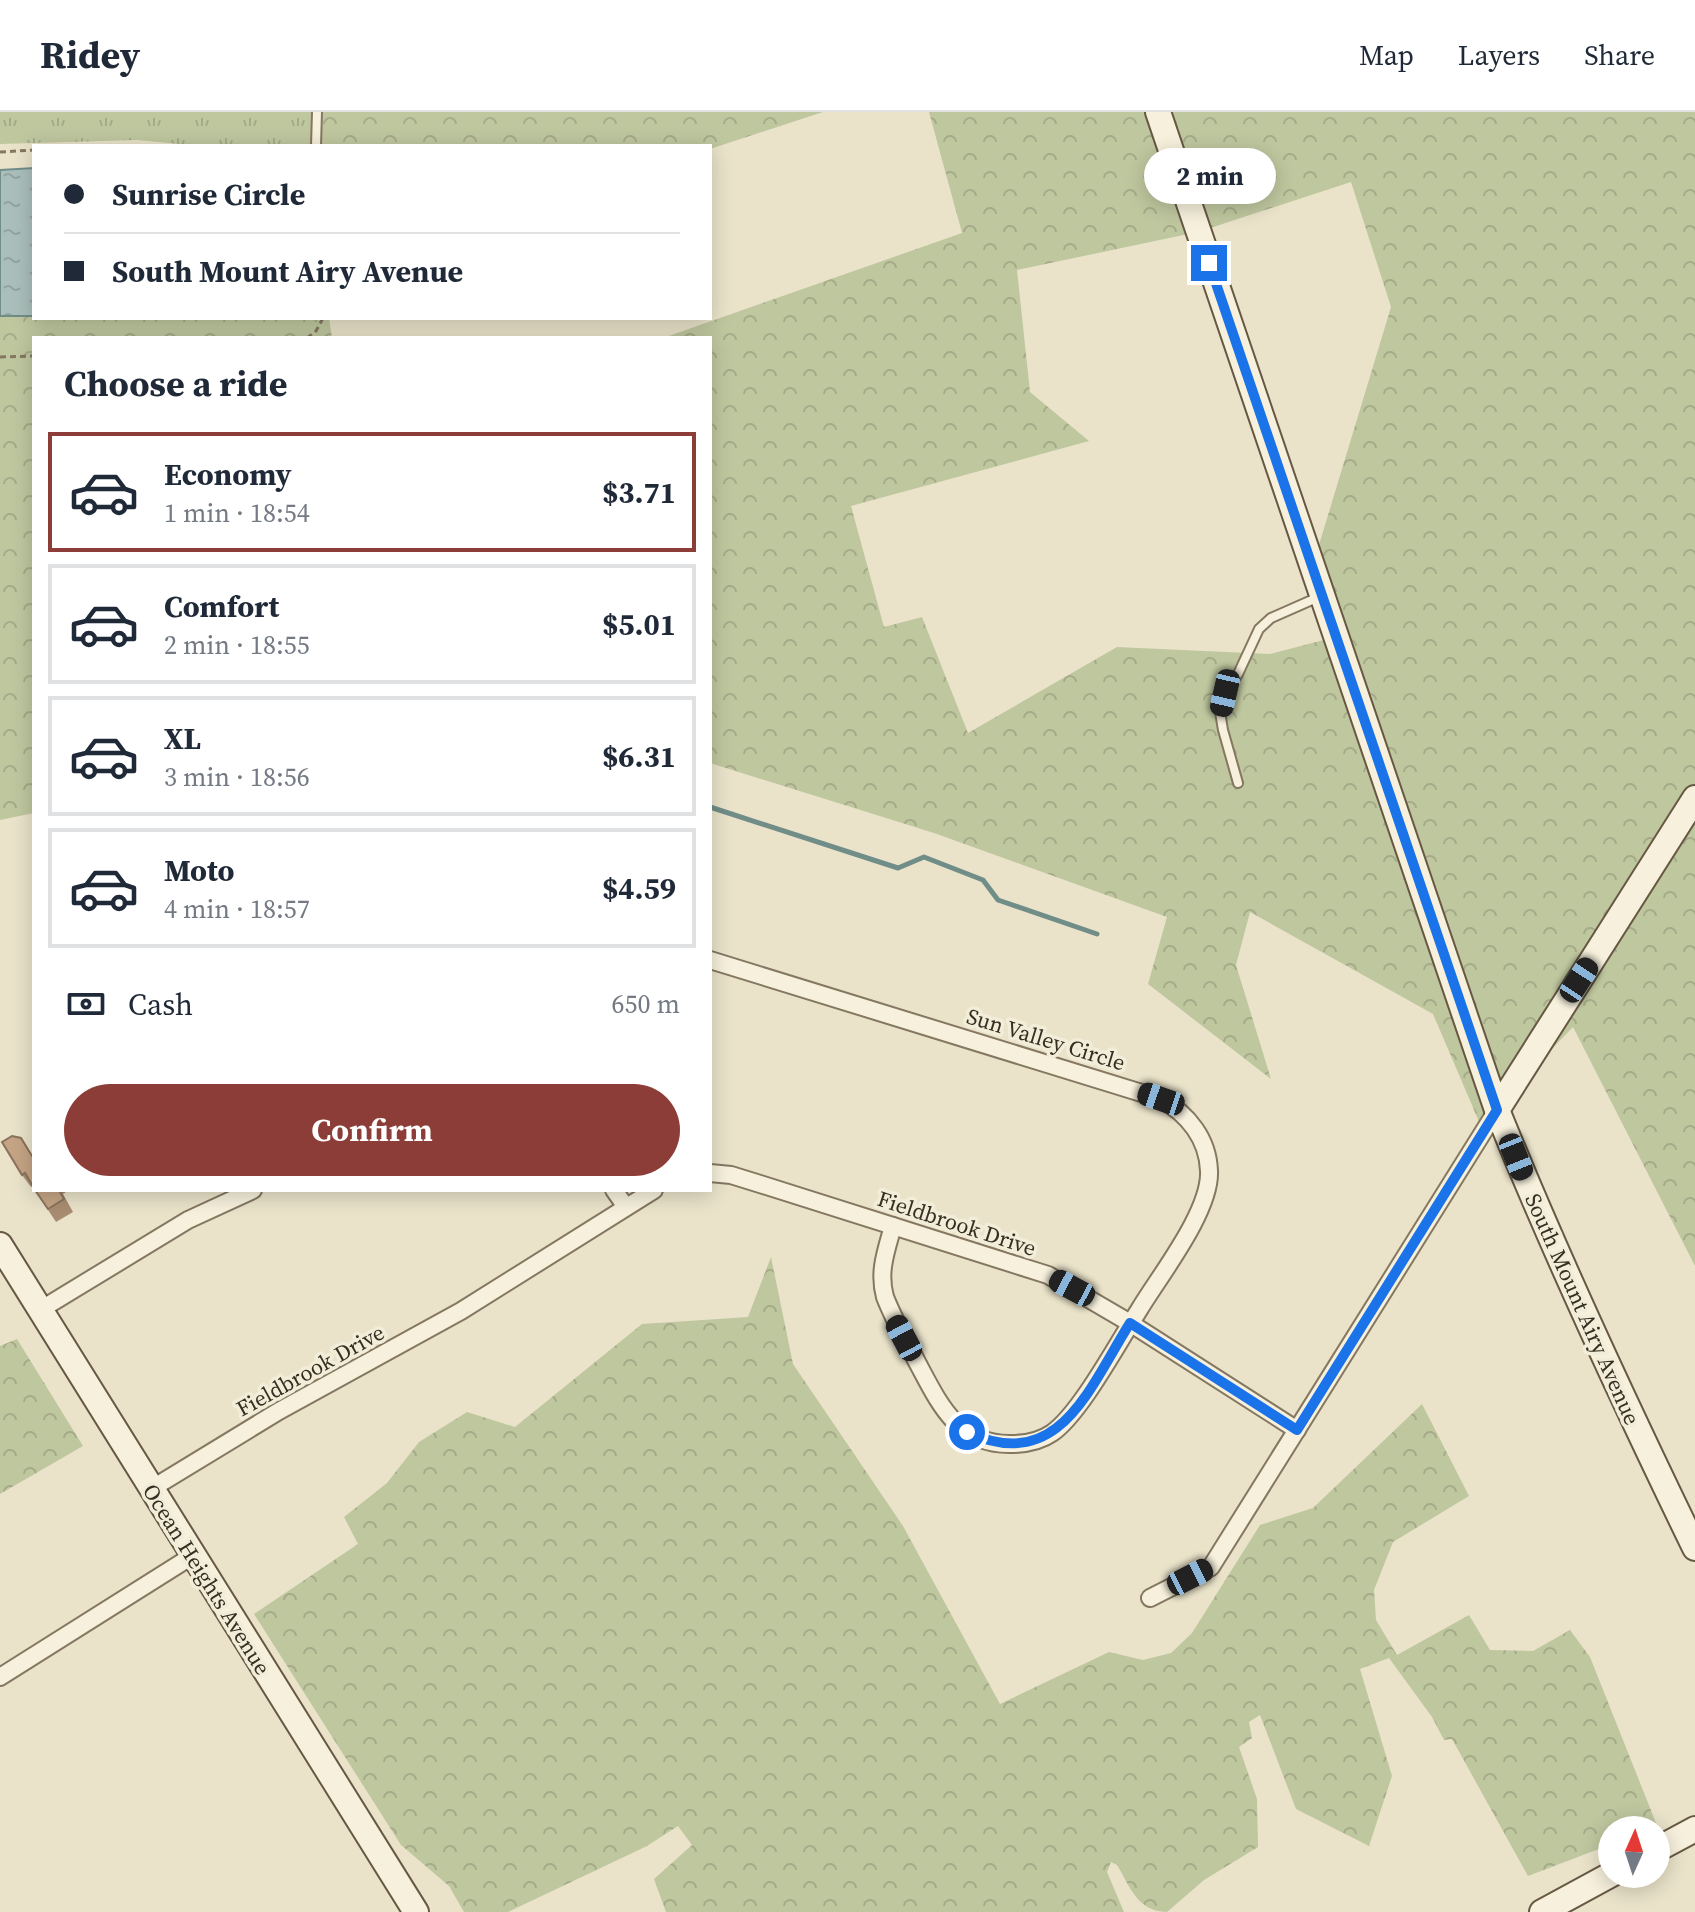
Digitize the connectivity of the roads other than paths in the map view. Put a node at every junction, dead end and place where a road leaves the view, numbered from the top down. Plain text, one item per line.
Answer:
1 (317, 112) edge
2 (1158, 112) edge
3 (316, 144) edge
4 (1322, 596) junction
5 (1238, 783) dead end
6 (1695, 798) edge
7 (712, 961) edge
8 (1497, 1110) junction
9 (712, 1173) edge
10 (248, 1192) edge
11 (615, 1192) edge
12 (651, 1192) edge
13 (626, 1207) junction
14 (893, 1226) junction
15 (0, 1245) edge
16 (40, 1310) junction
17 (1130, 1323) junction
18 (1297, 1430) junction
19 (151, 1489) junction
20 (1695, 1548) edge
21 (192, 1556) junction
22 (1150, 1598) dead end
23 (0, 1677) edge
24 (1695, 1829) edge
25 (1670, 1842) edge
26 (1598, 1882) edge
27 (416, 1912) edge
28 (1542, 1912) edge

1 - 3 lane
2 - 4 street, South Mount Airy Avenue
4 - 5 lane
4 - 8 street, South Mount Airy Avenue
6 - 8 street
7 - 17 street, Sun Valley Circle
8 - 18 street
8 - 20 street, South Mount Airy Avenue
9 - 14 street, Fieldbrook Drive
10 - 16 street
11 - 13 street
12 - 13 street, Fieldbrook Drive
13 - 19 street, Fieldbrook Drive
14 - 17 street, Fieldbrook Drive
14 - 17 street, Sun Valley Circle
15 - 16 street, Ocean Heights Avenue
16 - 19 street, Ocean Heights Avenue
17 - 18 street, Fieldbrook Drive
18 - 22 street
19 - 21 street, Ocean Heights Avenue
21 - 23 street
21 - 27 street, Ocean Heights Avenue
24 - 25 street
26 - 28 street

